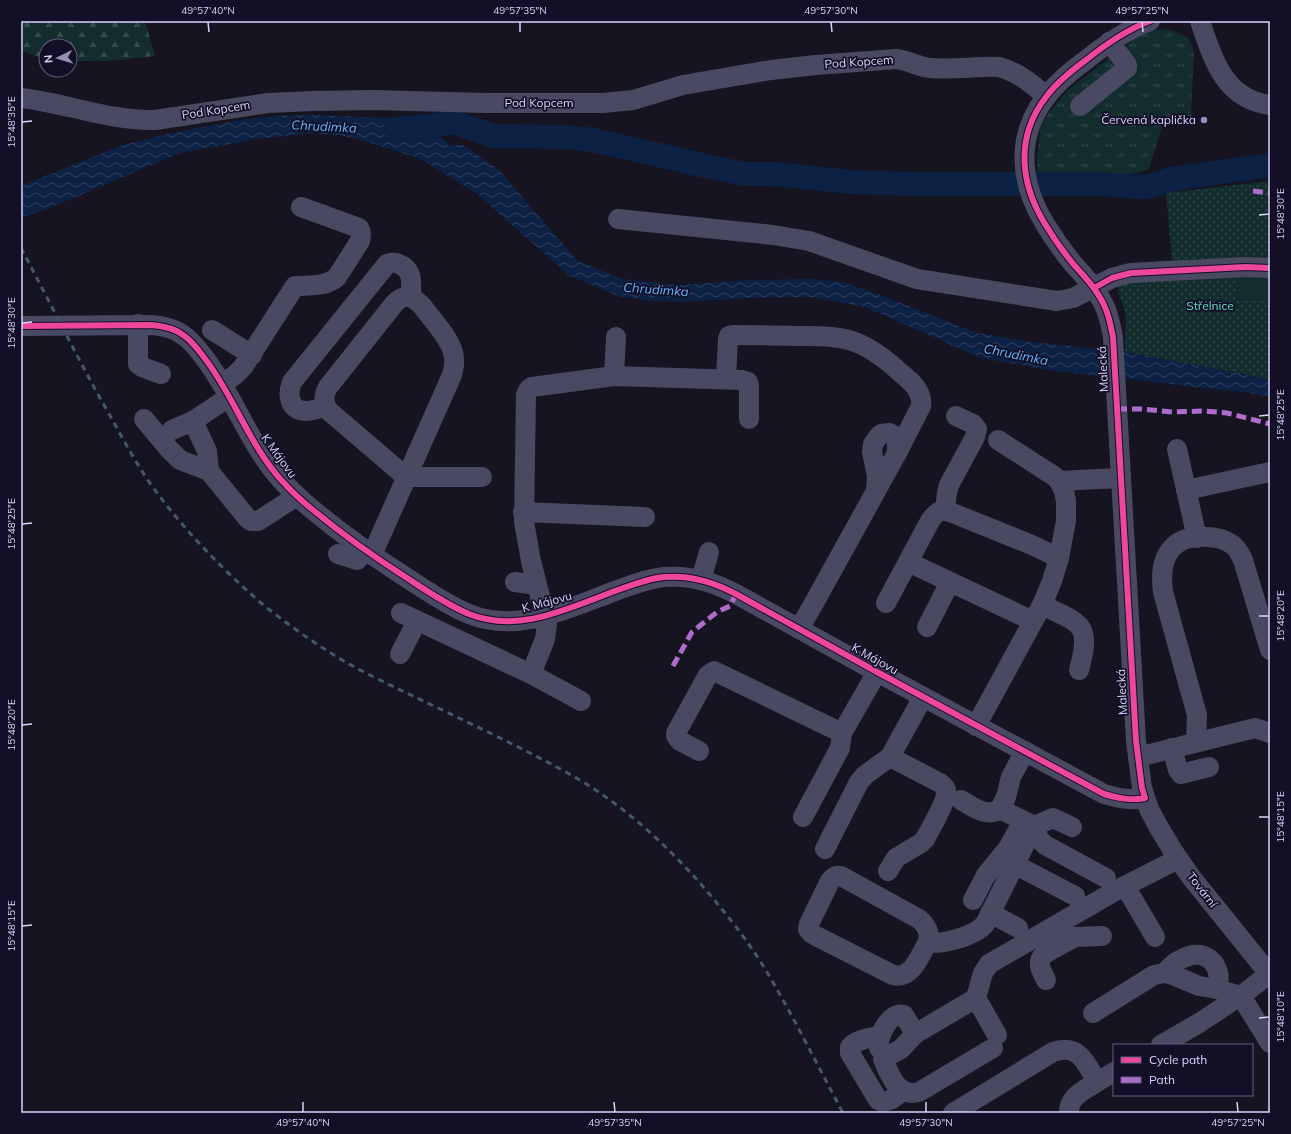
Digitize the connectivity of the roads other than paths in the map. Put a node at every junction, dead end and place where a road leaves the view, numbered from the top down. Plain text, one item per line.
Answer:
1 (1150, 21) edge
2 (1200, 21) edge
3 (1109, 42) junction
4 (21, 87) edge
5 (21, 90) edge
6 (1046, 96) junction
7 (21, 98) edge
8 (1270, 105) edge
9 (1080, 106) dead end
10 (301, 207) dead end
11 (618, 219) dead end
12 (1270, 268) edge
13 (1094, 288) junction
14 (411, 297) junction
15 (138, 324) junction
16 (21, 326) edge
17 (212, 330) dead end
18 (616, 337) dead end
19 (252, 355) junction
20 (161, 374) dead end
21 (614, 376) junction
22 (726, 379) junction
23 (225, 390) junction
24 (326, 407) junction
25 (956, 416) dead end
26 (144, 419) dead end
27 (749, 419) dead end
28 (193, 421) junction
29 (172, 430) dead end
30 (998, 440) dead end
31 (1177, 449) dead end
32 (209, 471) junction
33 (1270, 472) edge
34 (406, 477) junction
35 (482, 477) dead end
36 (1121, 478) junction
37 (1059, 481) junction
38 (1186, 490) junction
39 (297, 496) junction
40 (945, 510) junction
41 (524, 512) junction
42 (645, 517) dead end
43 (1197, 538) junction
44 (369, 552) junction
45 (709, 552) dead end
46 (338, 554) dead end
47 (1059, 558) junction
48 (908, 562) junction
49 (701, 580) junction
50 (514, 582) dead end
51 (950, 582) junction
52 (538, 585) junction
53 (886, 603) dead end
54 (1037, 613) junction
55 (545, 616) junction
56 (927, 627) dead end
57 (799, 629) junction
58 (1270, 650) edge
59 (400, 654) dead end
60 (1079, 670) dead end
61 (877, 672) junction
62 (531, 674) junction
63 (923, 697) junction
64 (581, 701) dead end
65 (1265, 725) edge
66 (976, 726) junction
67 (842, 734) junction
68 (1196, 742) junction
69 (1172, 748) junction
70 (699, 751) dead end
71 (1024, 751) junction
72 (890, 757) junction
73 (1138, 757) junction
74 (1209, 767) dead end
75 (1145, 798) junction
76 (961, 800) dead end
77 (1000, 808) junction
78 (803, 817) dead end
79 (1028, 823) junction
80 (1072, 828) dead end
81 (825, 849) dead end
82 (1178, 859) junction
83 (1014, 864) junction
84 (888, 871) dead end
85 (1106, 878) dead end
86 (1125, 886) junction
87 (1075, 896) dead end
88 (973, 900) dead end
89 (990, 913) junction
90 (1018, 928) dead end
91 (1071, 928) junction
92 (1102, 936) dead end
93 (1155, 937) dead end
94 (928, 942) junction
95 (1215, 966) junction
96 (1165, 973) junction
97 (1270, 974) edge
98 (1046, 980) dead end
99 (1197, 988) junction
100 (1241, 996) junction
101 (976, 998) junction
102 (1093, 1013) dead end
103 (915, 1034) junction
104 (880, 1036) junction
105 (1270, 1043) edge
106 (1163, 1044) edge
107 (885, 1064) junction
108 (1106, 1077) edge
109 (866, 1080) junction
110 (902, 1091) junction
111 (953, 1113) edge
112 (1069, 1113) edge

1 - 3 street, Malecká
2 - 8 street
3 - 6 street, Malecká
3 - 9 street
4 - 5 street
6 - 7 street, Pod Kopcem
6 - 13 street, Malecká
10 - 19 street
11 - 13 street
12 - 13 street
13 - 36 street, Malecká
14 - 24 street
14 - 24 street
14 - 34 street
15 - 16 street, K Májovu
15 - 20 street
15 - 23 street, K Májovu
17 - 19 street
18 - 21 street
19 - 23 street
21 - 22 street
21 - 41 street
22 - 27 street
22 - 57 street
23 - 28 street
23 - 39 street, K Májovu
24 - 34 street
25 - 40 street
26 - 32 street
28 - 29 street
28 - 32 street
30 - 37 street
31 - 38 street
32 - 39 street
33 - 38 street
34 - 35 street
34 - 44 street
36 - 37 street
36 - 73 street, Malecká
37 - 47 street
38 - 43 street
39 - 44 street, K Májovu
40 - 47 street
40 - 48 street
41 - 42 street
41 - 52 street
43 - 58 street
43 - 68 street
44 - 46 street
44 - 55 street, K Májovu
45 - 49 street
47 - 54 street
48 - 51 street
48 - 53 street
49 - 55 street, K Májovu
49 - 57 street, K Májovu
50 - 52 street
51 - 54 street
51 - 56 street
52 - 55 street
54 - 60 street
54 - 66 street
55 - 62 street
57 - 61 street, K Májovu
59 - 62 street
61 - 63 street, K Májovu
61 - 67 street
62 - 64 street
63 - 66 street, K Májovu
63 - 72 street
65 - 68 street
66 - 71 street, K Májovu
67 - 70 street
67 - 78 street
68 - 69 street
69 - 73 street
69 - 74 street
71 - 75 street, K Májovu
71 - 77 street
72 - 81 street
72 - 84 street
73 - 75 street, Malecká
75 - 82 street, Tovární
76 - 77 street
77 - 79 street
79 - 80 street
79 - 83 street
79 - 85 street
79 - 88 street
82 - 86 street
82 - 97 street, Tovární
83 - 87 street
83 - 89 street
86 - 91 street
86 - 93 street
89 - 90 street
89 - 94 street
91 - 92 street
91 - 98 street
91 - 101 street
94 - 94 street
95 - 96 street
95 - 99 street
95 - 99 street
96 - 99 street
96 - 102 street
97 - 100 street
99 - 100 street
100 - 105 street
100 - 106 street
101 - 103 street
101 - 110 street
103 - 104 street
103 - 107 street
104 - 107 street
104 - 109 street
107 - 109 street
107 - 110 street
108 - 111 street
108 - 112 street
109 - 110 street

